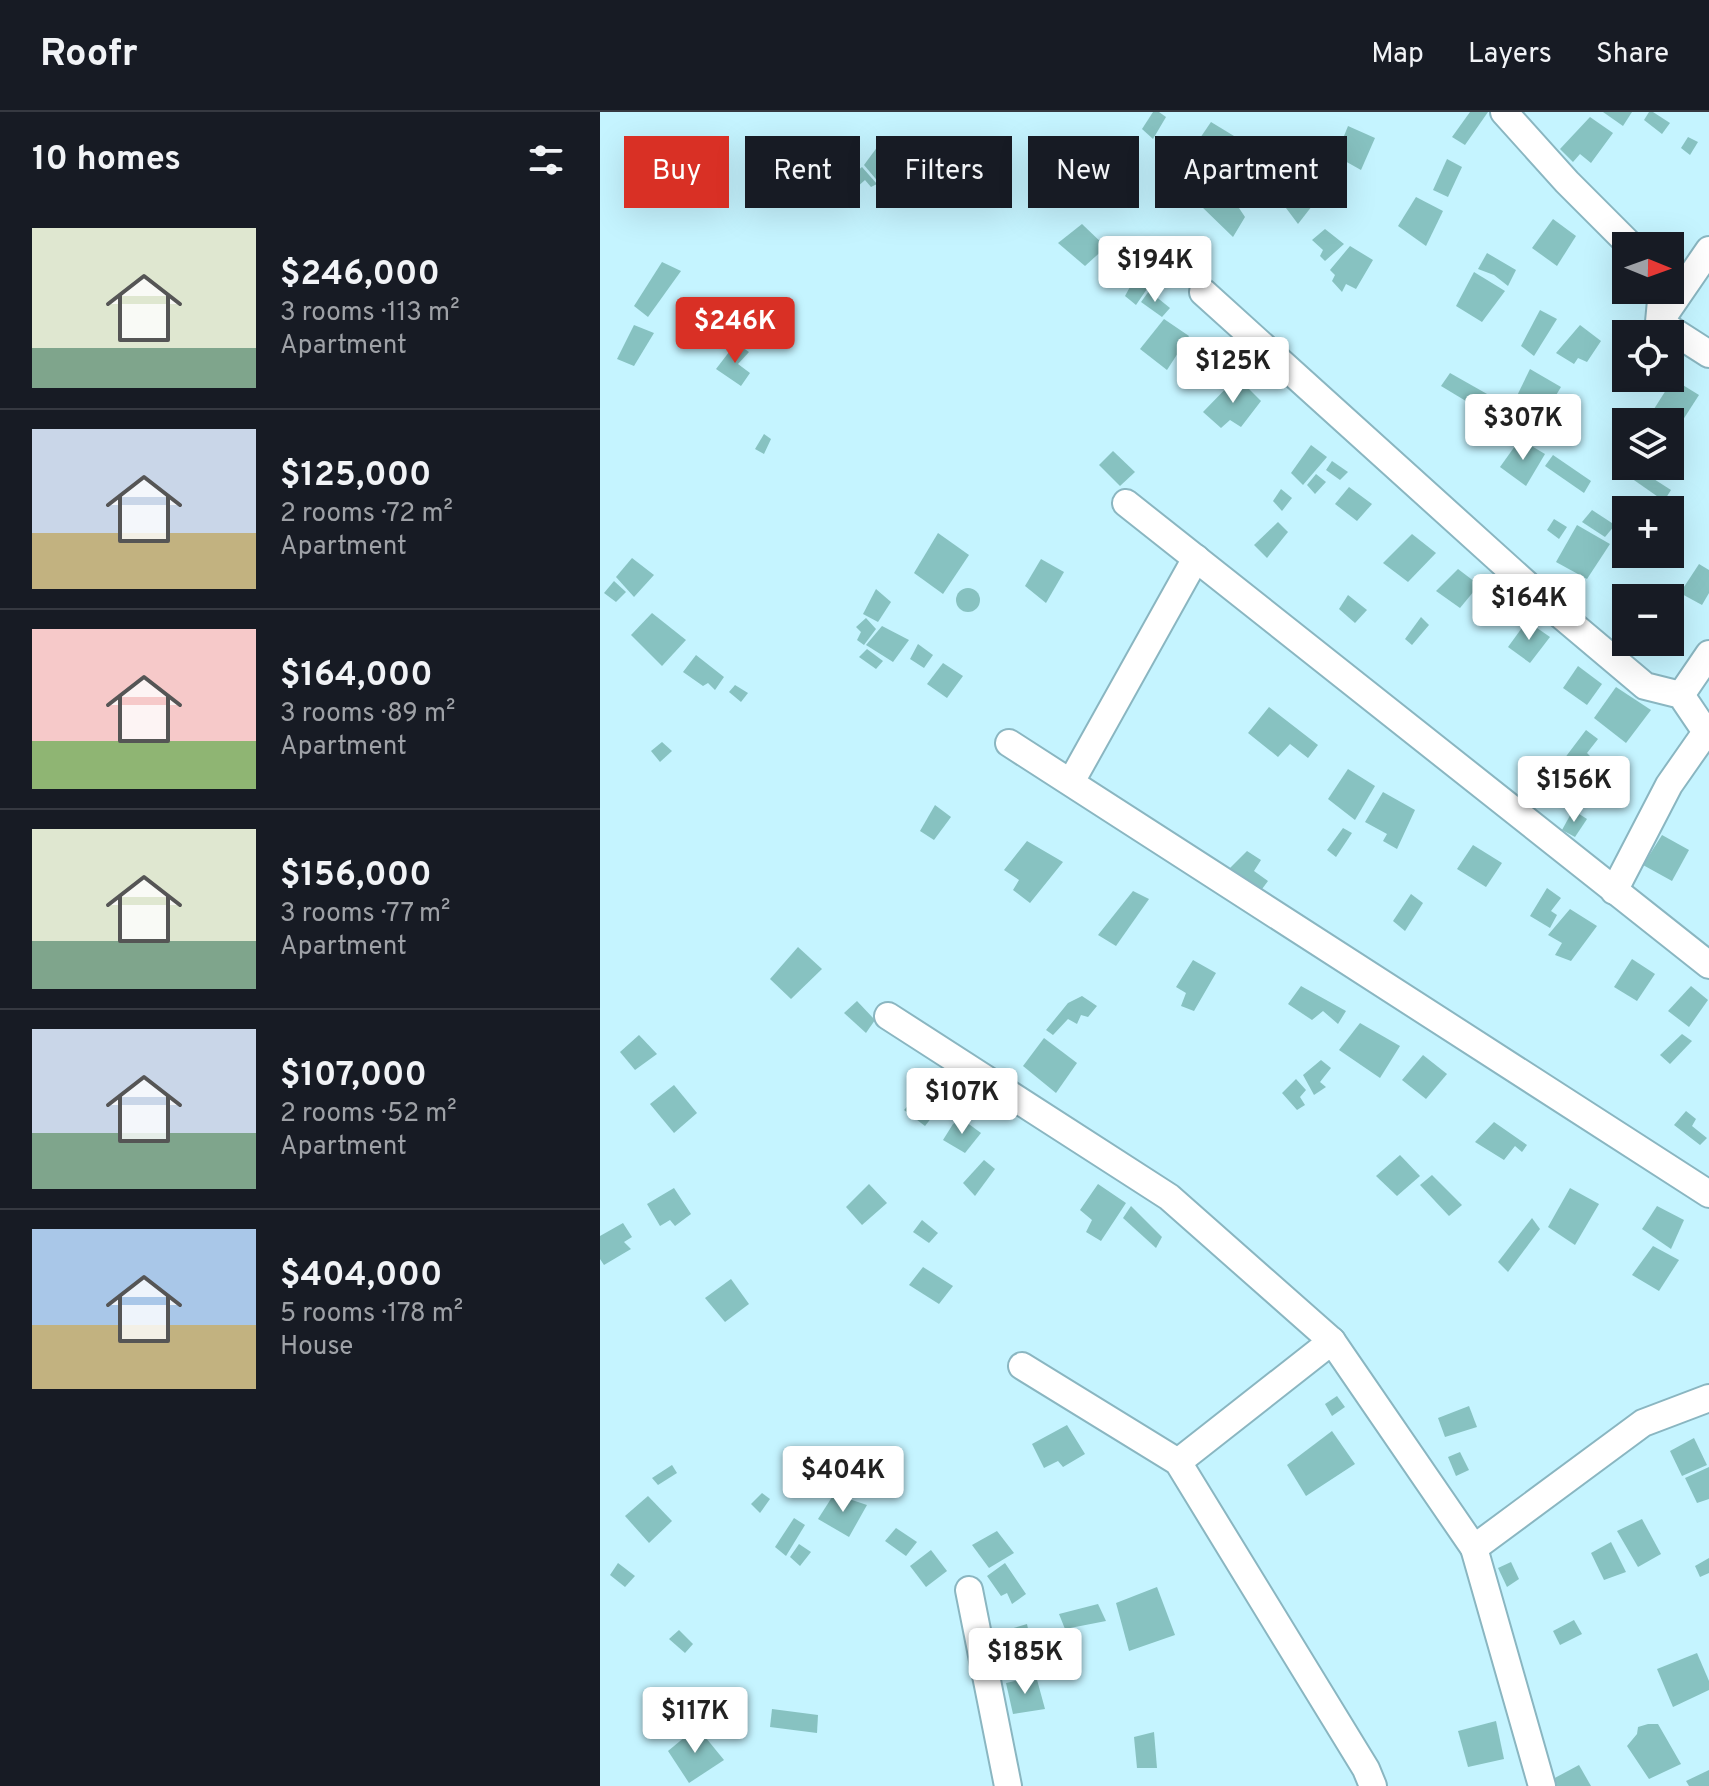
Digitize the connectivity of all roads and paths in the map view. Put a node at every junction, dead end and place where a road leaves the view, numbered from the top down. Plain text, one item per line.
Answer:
1 (1504, 112) edge
2 (1618, 232) edge
3 (1709, 250) edge
4 (1203, 292) dead end
5 (1660, 320) edge
6 (1684, 338) edge
7 (1709, 354) edge
8 (1126, 503) dead end
9 (1196, 558) junction
10 (1709, 654) edge
11 (1681, 695) junction
12 (1708, 733) edge
13 (1009, 743) dead end
14 (1071, 782) junction
15 (1614, 891) junction
16 (1709, 965) edge
17 (888, 1016) dead end
18 (1709, 1194) edge
19 (1332, 1341) junction
20 (1022, 1366) dead end
21 (1709, 1398) edge
22 (1178, 1462) junction
23 (1474, 1548) junction
24 (969, 1590) dead end
25 (1008, 1786) edge
26 (1373, 1786) edge
27 (1542, 1786) edge

1 - 2 street
3 - 5 street
4 - 11 street
6 - 7 street
8 - 9 street
9 - 14 street
9 - 15 street
10 - 11 street
11 - 12 street
12 - 15 street
13 - 14 street
14 - 18 street
15 - 16 street
17 - 19 street
19 - 22 street
19 - 23 street
20 - 22 street
21 - 23 street
22 - 26 street
23 - 27 street
24 - 25 street

